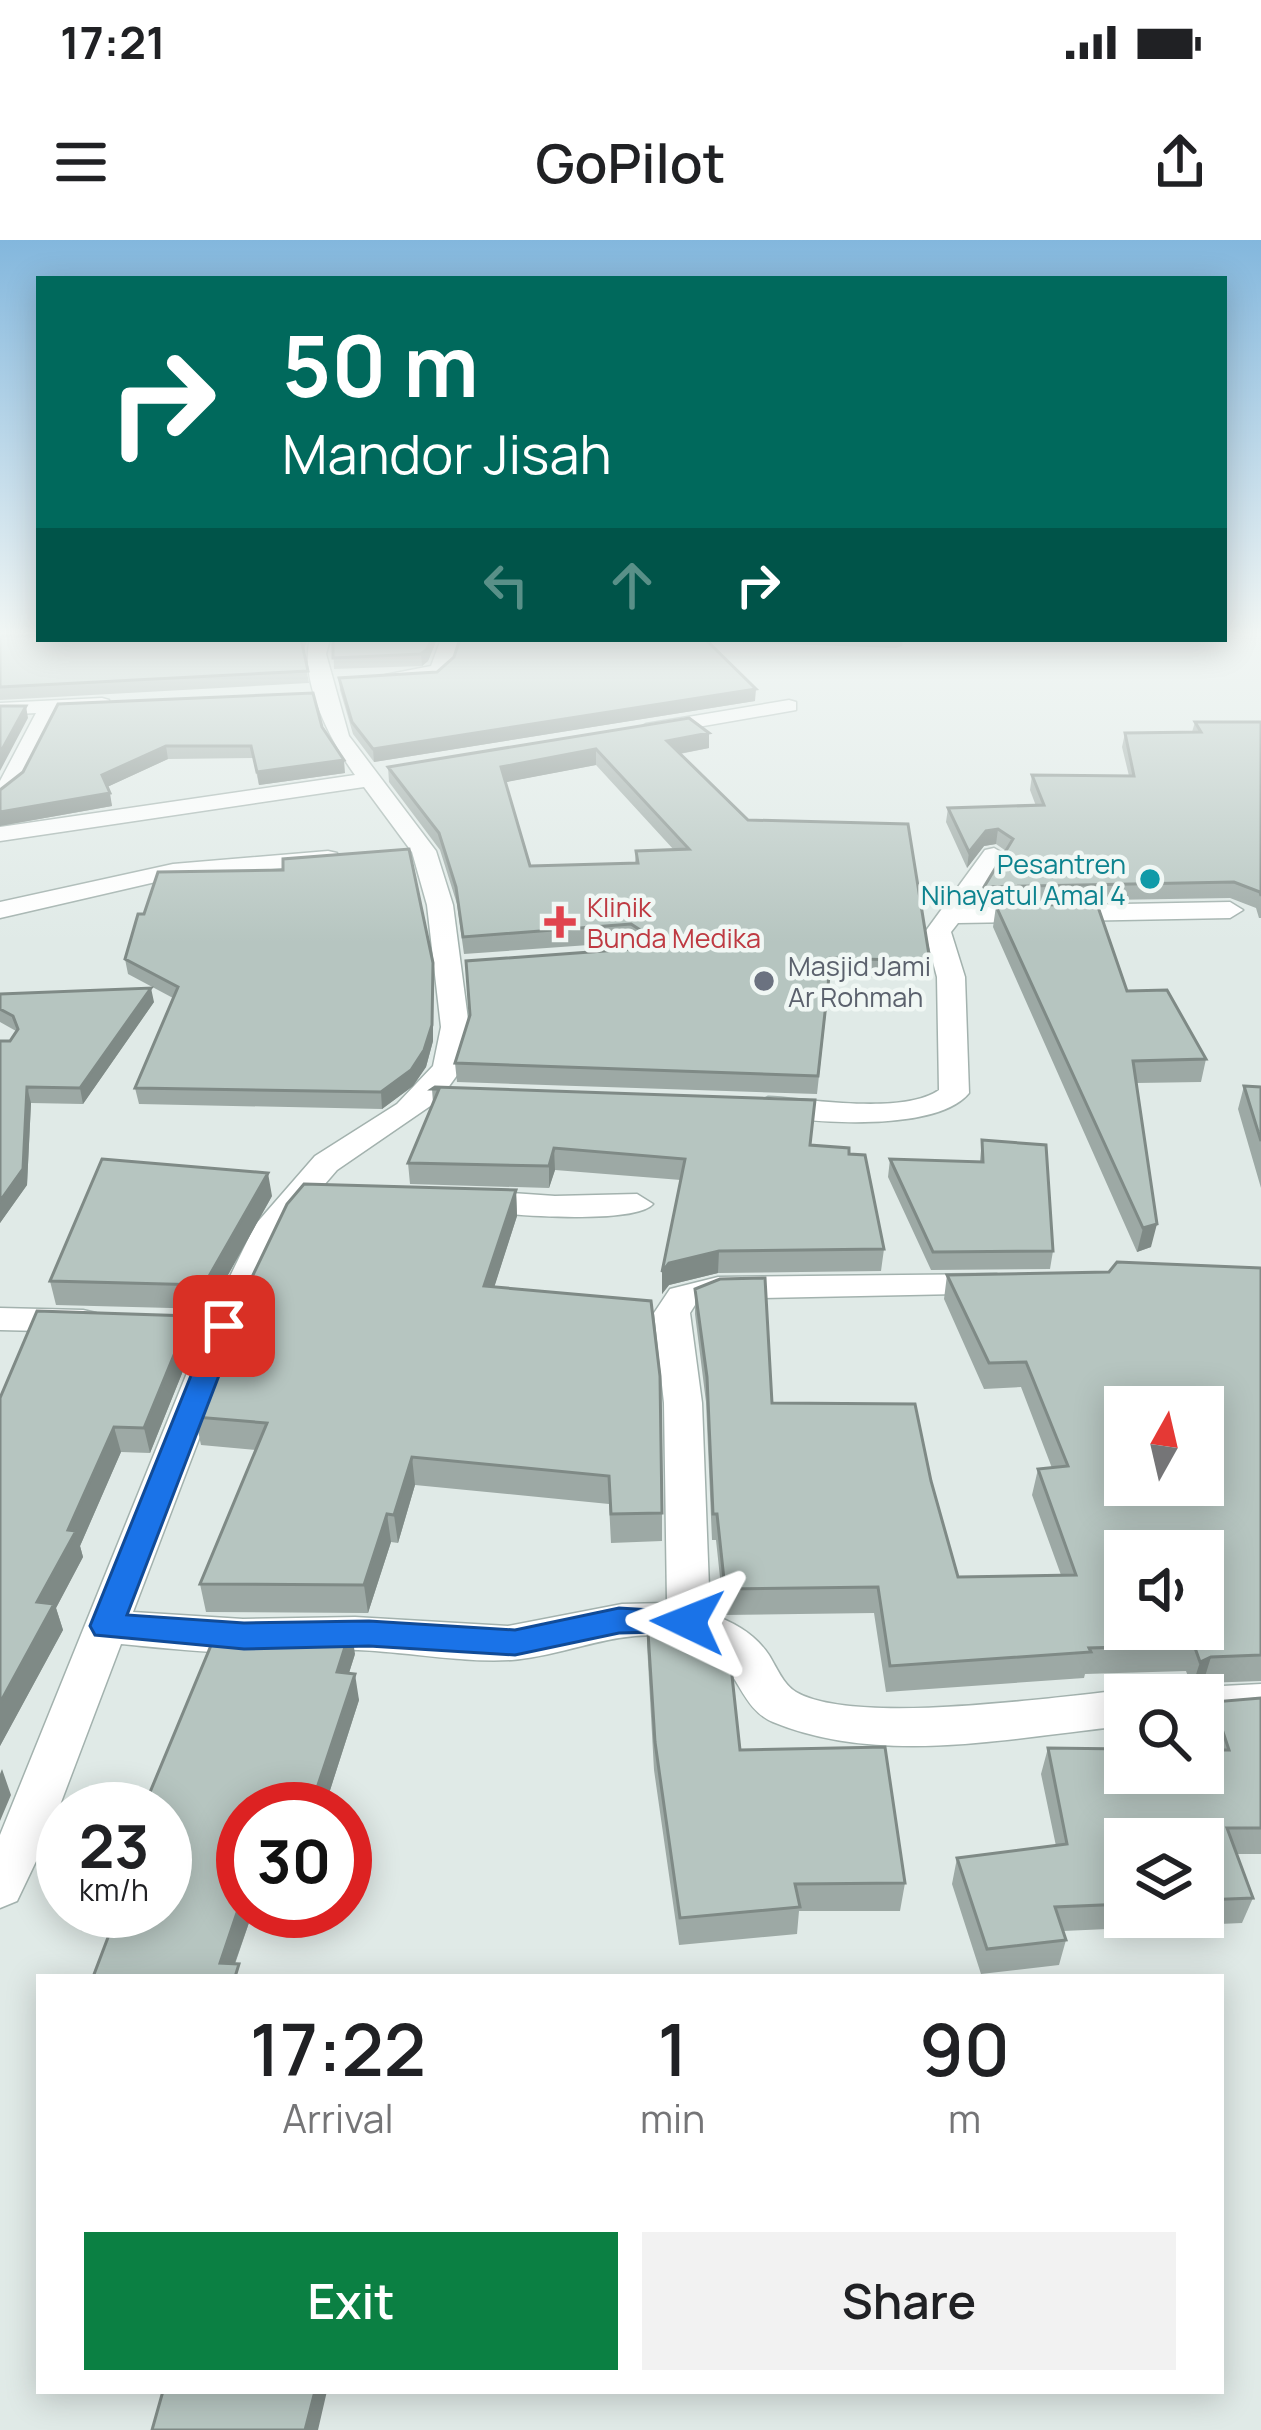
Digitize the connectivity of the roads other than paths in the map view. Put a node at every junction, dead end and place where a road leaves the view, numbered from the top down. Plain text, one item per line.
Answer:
1 (34, 738) edge
2 (339, 738) edge
3 (373, 776) junction
4 (0, 793) edge
5 (0, 834) edge
6 (357, 856) edge
7 (994, 856) dead end
8 (0, 910) edge
9 (1230, 910) dead end
10 (947, 915) junction
11 (428, 1094) junction
12 (474, 1096) edge
13 (727, 1105) edge
14 (295, 1196) junction
15 (342, 1196) edge
16 (437, 1198) edge
17 (637, 1204) dead end
18 (1021, 1285) edge
19 (0, 1318) edge
20 (128, 1322) edge
21 (187, 1324) edge
22 (224, 1326) junction
23 (688, 1622) junction
24 (106, 1626) junction
25 (1261, 1702) edge
26 (1224, 1704) edge
27 (1104, 1710) edge
28 (0, 1886) edge

1 - 4 street
2 - 3 street
3 - 5 street
3 - 11 street
6 - 8 street
7 - 10 street
9 - 10 street
10 - 13 street
11 - 12 street
11 - 14 street
14 - 15 street
14 - 22 street
16 - 17 street
18 - 23 street
19 - 20 street
21 - 22 street
22 - 24 street
23 - 24 street
23 - 27 street
24 - 28 street
25 - 26 street

